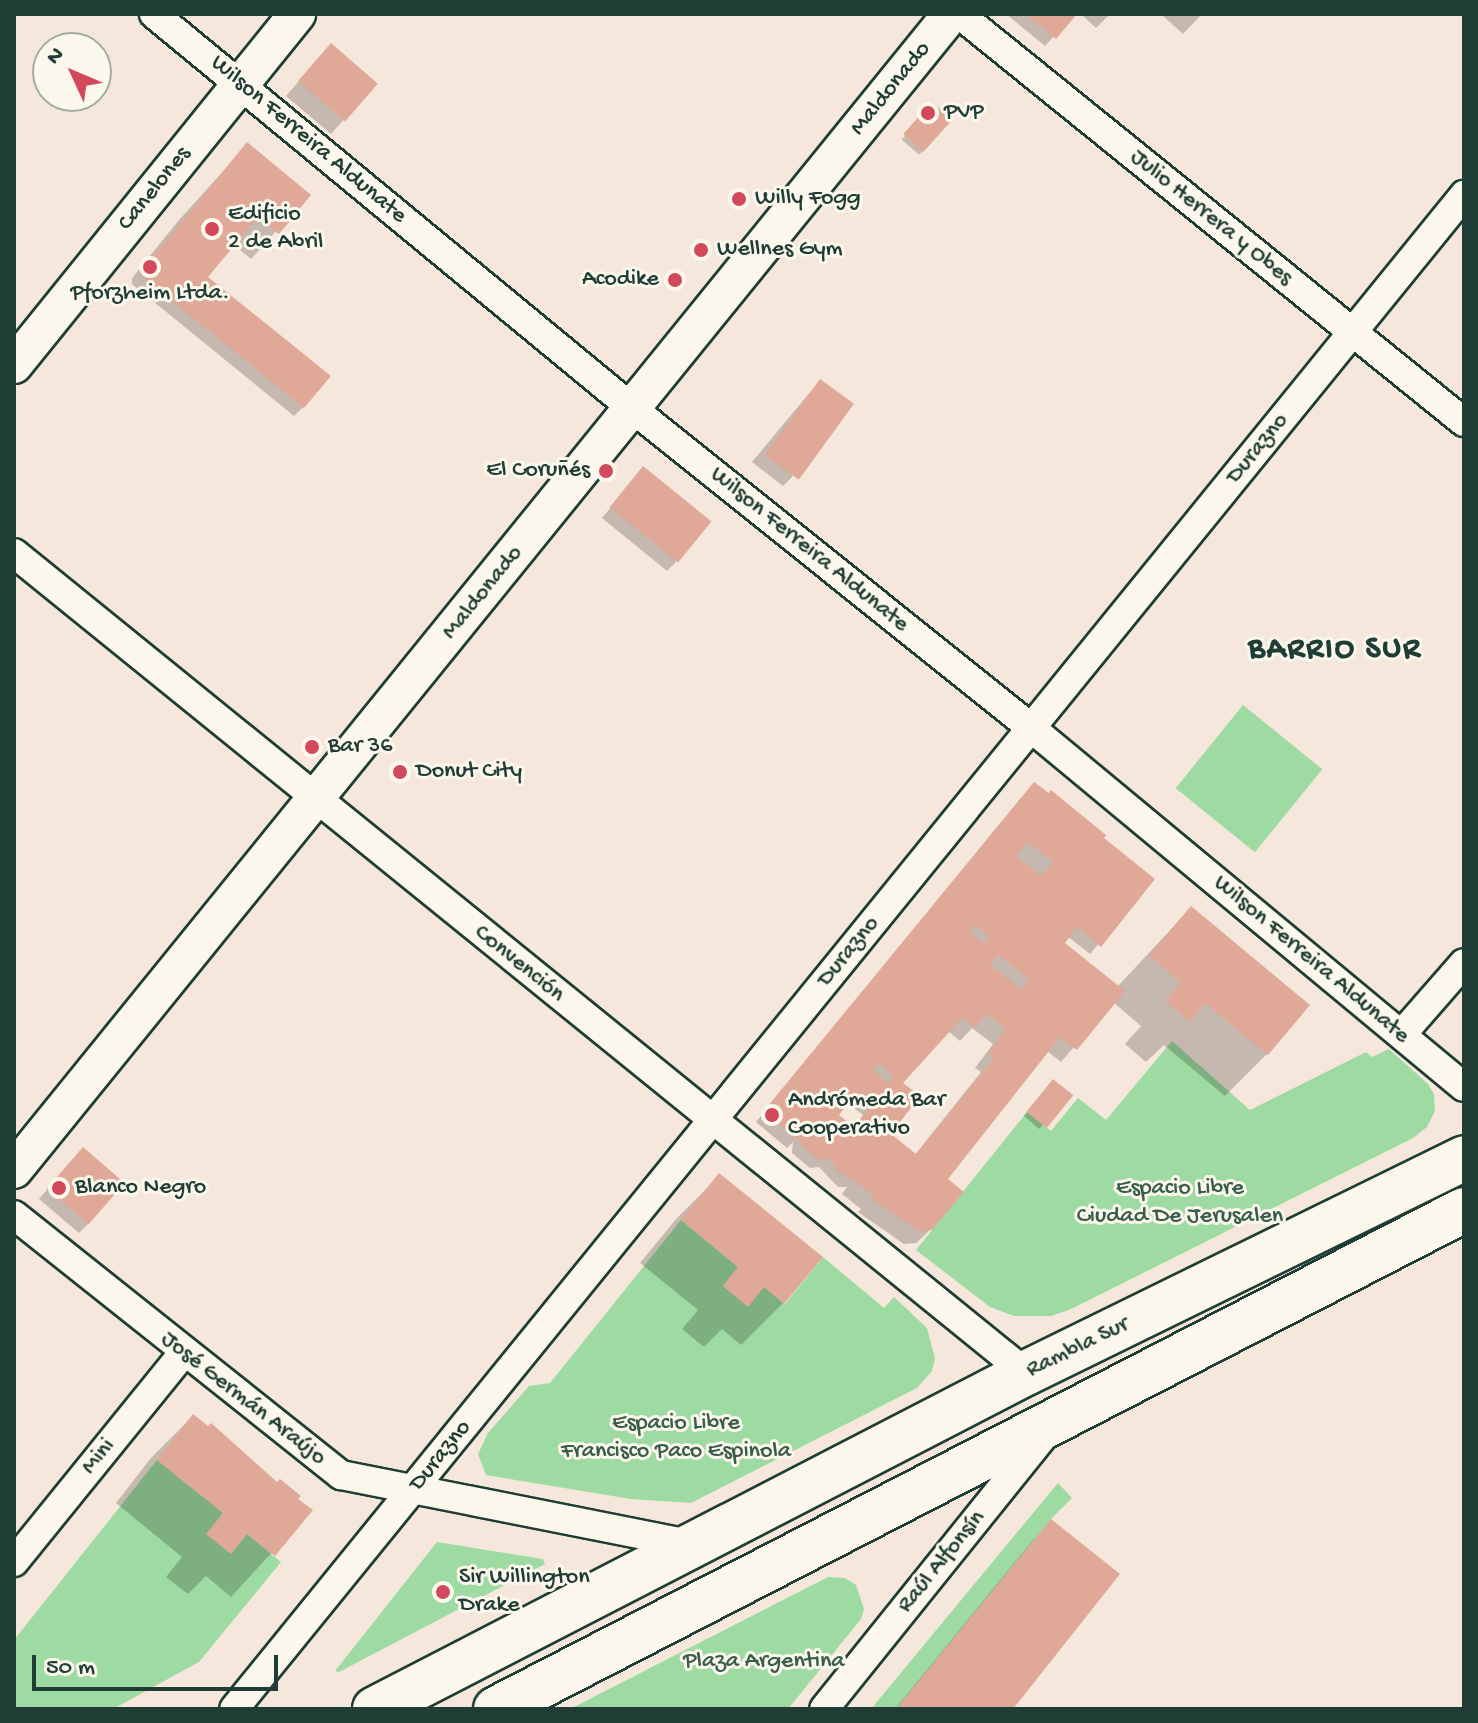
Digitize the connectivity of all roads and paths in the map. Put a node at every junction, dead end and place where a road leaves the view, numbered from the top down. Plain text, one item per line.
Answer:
1 (154, 14) edge
2 (297, 14) edge
3 (951, 14) edge
4 (959, 14) edge
5 (240, 84) junction
6 (1464, 195) edge
7 (1353, 332) junction
8 (14, 365) edge
9 (633, 409) junction
10 (1464, 422) edge
11 (14, 553) edge
12 (1030, 727) junction
13 (316, 798) junction
14 (1464, 963) edge
15 (1402, 1034) junction
16 (1464, 1087) edge
17 (712, 1122) junction
18 (1464, 1158) edge
19 (14, 1170) edge
20 (1464, 1210) edge
21 (14, 1215) edge
22 (183, 1353) junction
23 (1026, 1373) junction
24 (1060, 1415) junction
25 (414, 1490) junction
26 (695, 1545) junction
27 (14, 1562) edge
28 (234, 1709) edge
29 (375, 1709) edge
30 (496, 1709) edge
31 (824, 1709) edge

1 - 5 street, Wilson Ferreira Aldunate
2 - 5 street, Canelones
3 - 9 street, Maldonado
4 - 7 street, Julio Herrera y Obes
5 - 8 street, Canelones
5 - 9 street, Wilson Ferreira Aldunate
6 - 7 street, Durazno
7 - 10 street, Julio Herrera y Obes
7 - 12 street, Durazno
9 - 12 street, Wilson Ferreira Aldunate
9 - 13 street, Maldonado
11 - 13 street, Convención
12 - 15 street, Wilson Ferreira Aldunate
12 - 17 street, Durazno
13 - 17 street, Convención
13 - 19 street, Maldonado
14 - 15 street
15 - 16 street, Wilson Ferreira Aldunate
17 - 23 street, Convención
17 - 25 street, Durazno
18 - 23 main road, Rambla Sur
20 - 24 main road
21 - 22 street, José Germán Araújo
22 - 25 street, José Germán Araújo
22 - 27 street, Mini
23 - 26 main road, Rambla Sur
24 - 30 main road
24 - 31 street, Raúl Alfonsín
25 - 26 street, José Germán Araújo
25 - 28 street, Durazno
26 - 29 main road, Rambla Sur

